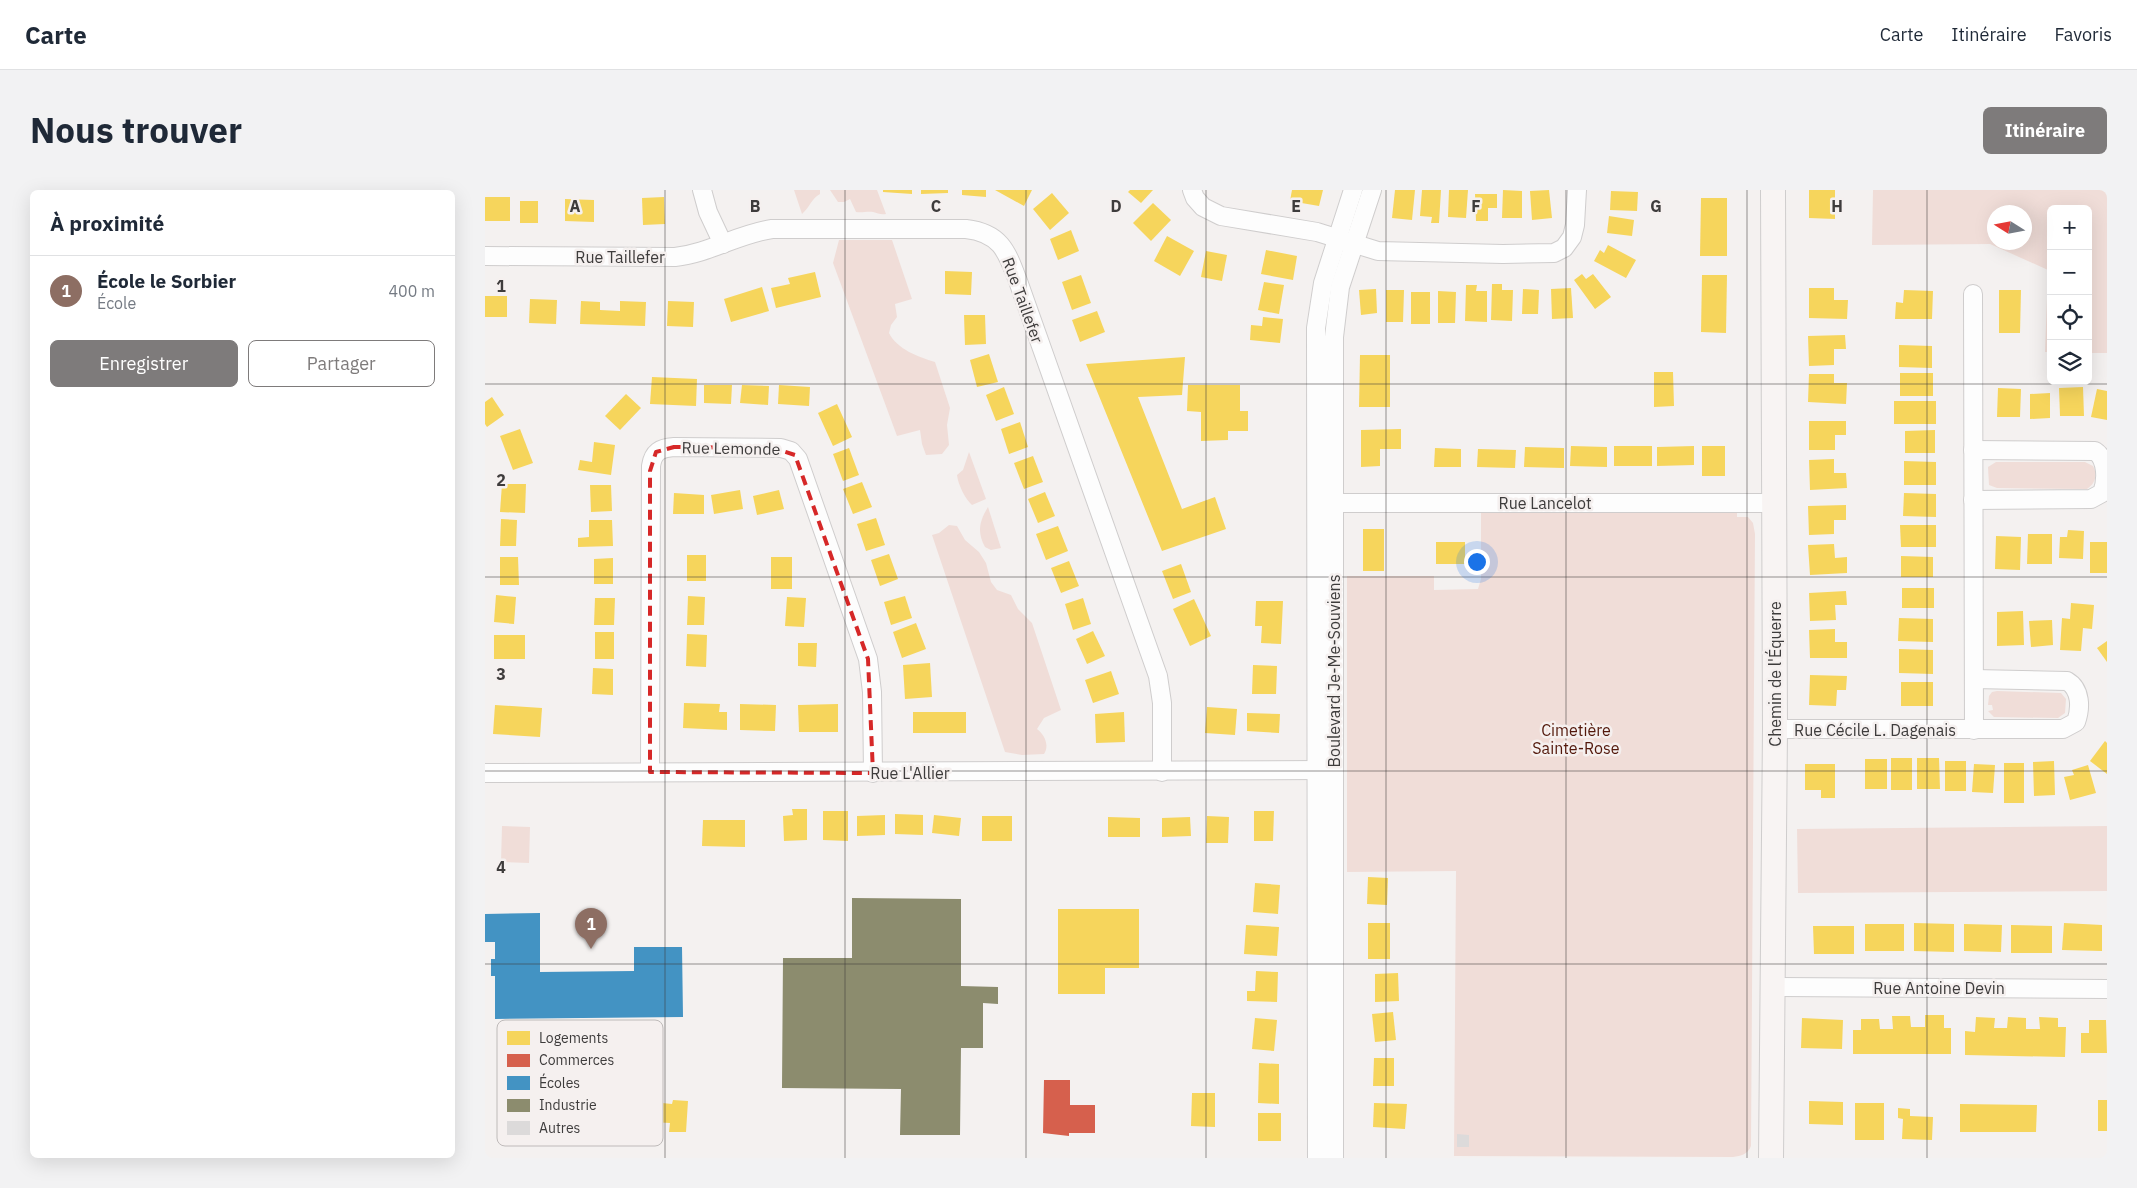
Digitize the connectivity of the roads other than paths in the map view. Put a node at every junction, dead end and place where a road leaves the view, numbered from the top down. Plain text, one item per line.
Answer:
1 (702, 190) edge
2 (1192, 190) edge
3 (1353, 190) edge
4 (1372, 190) edge
5 (1577, 190) edge
6 (1773, 190) edge
7 (1337, 238) junction
8 (1354, 243) junction
9 (723, 244) junction
10 (485, 256) edge
11 (1973, 294) dead end
12 (1973, 450) junction
13 (1973, 500) junction
14 (1316, 503) junction
15 (1334, 503) junction
16 (1775, 503) junction
17 (1974, 679) junction
18 (1775, 729) junction
19 (1974, 730) junction
20 (1316, 770) junction
21 (1334, 770) junction
22 (650, 772) junction
23 (1162, 772) junction
24 (485, 773) edge
25 (873, 773) junction
26 (1772, 987) junction
27 (2107, 989) edge
28 (1317, 1158) edge
29 (1334, 1158) edge
30 (1771, 1158) edge

1 - 9 street
2 - 7 street
3 - 7 street, Boulevard Je-Me-Souviens
4 - 8 street, Boulevard Je-Me-Souviens
5 - 8 street
6 - 16 street, Chemin de l'Équerre
7 - 8 street
7 - 14 street, Boulevard Je-Me-Souviens
8 - 15 street, Boulevard Je-Me-Souviens
9 - 10 street, Rue Taillefer
9 - 23 street, Rue Taillefer
11 - 12 street, Rue Cécile L. Dagenais
12 - 13 street, Rue Cécile L. Dagenais
12 - 13 street
13 - 17 street, Rue Cécile L. Dagenais
14 - 15 street, Rue Lancelot
14 - 20 street, Boulevard Je-Me-Souviens
15 - 16 street, Rue Lancelot
15 - 21 street, Boulevard Je-Me-Souviens
16 - 18 street, Chemin de l'Équerre
17 - 19 street, Rue Cécile L. Dagenais
17 - 19 street, Rue Cécile L. Dagenais
18 - 19 street, Rue Cécile L. Dagenais
18 - 26 street, Chemin de l'Équerre
20 - 21 street, Rue L'Allier
20 - 23 street, Rue L'Allier
20 - 28 street, Boulevard Je-Me-Souviens
21 - 29 street, Boulevard Je-Me-Souviens
22 - 24 street, Rue L'Allier
22 - 25 street, Rue L'Allier
22 - 25 street, Rue Lemonde
23 - 25 street, Rue L'Allier
26 - 27 street, Rue Antoine Devin
26 - 30 street, Chemin de l'Équerre

